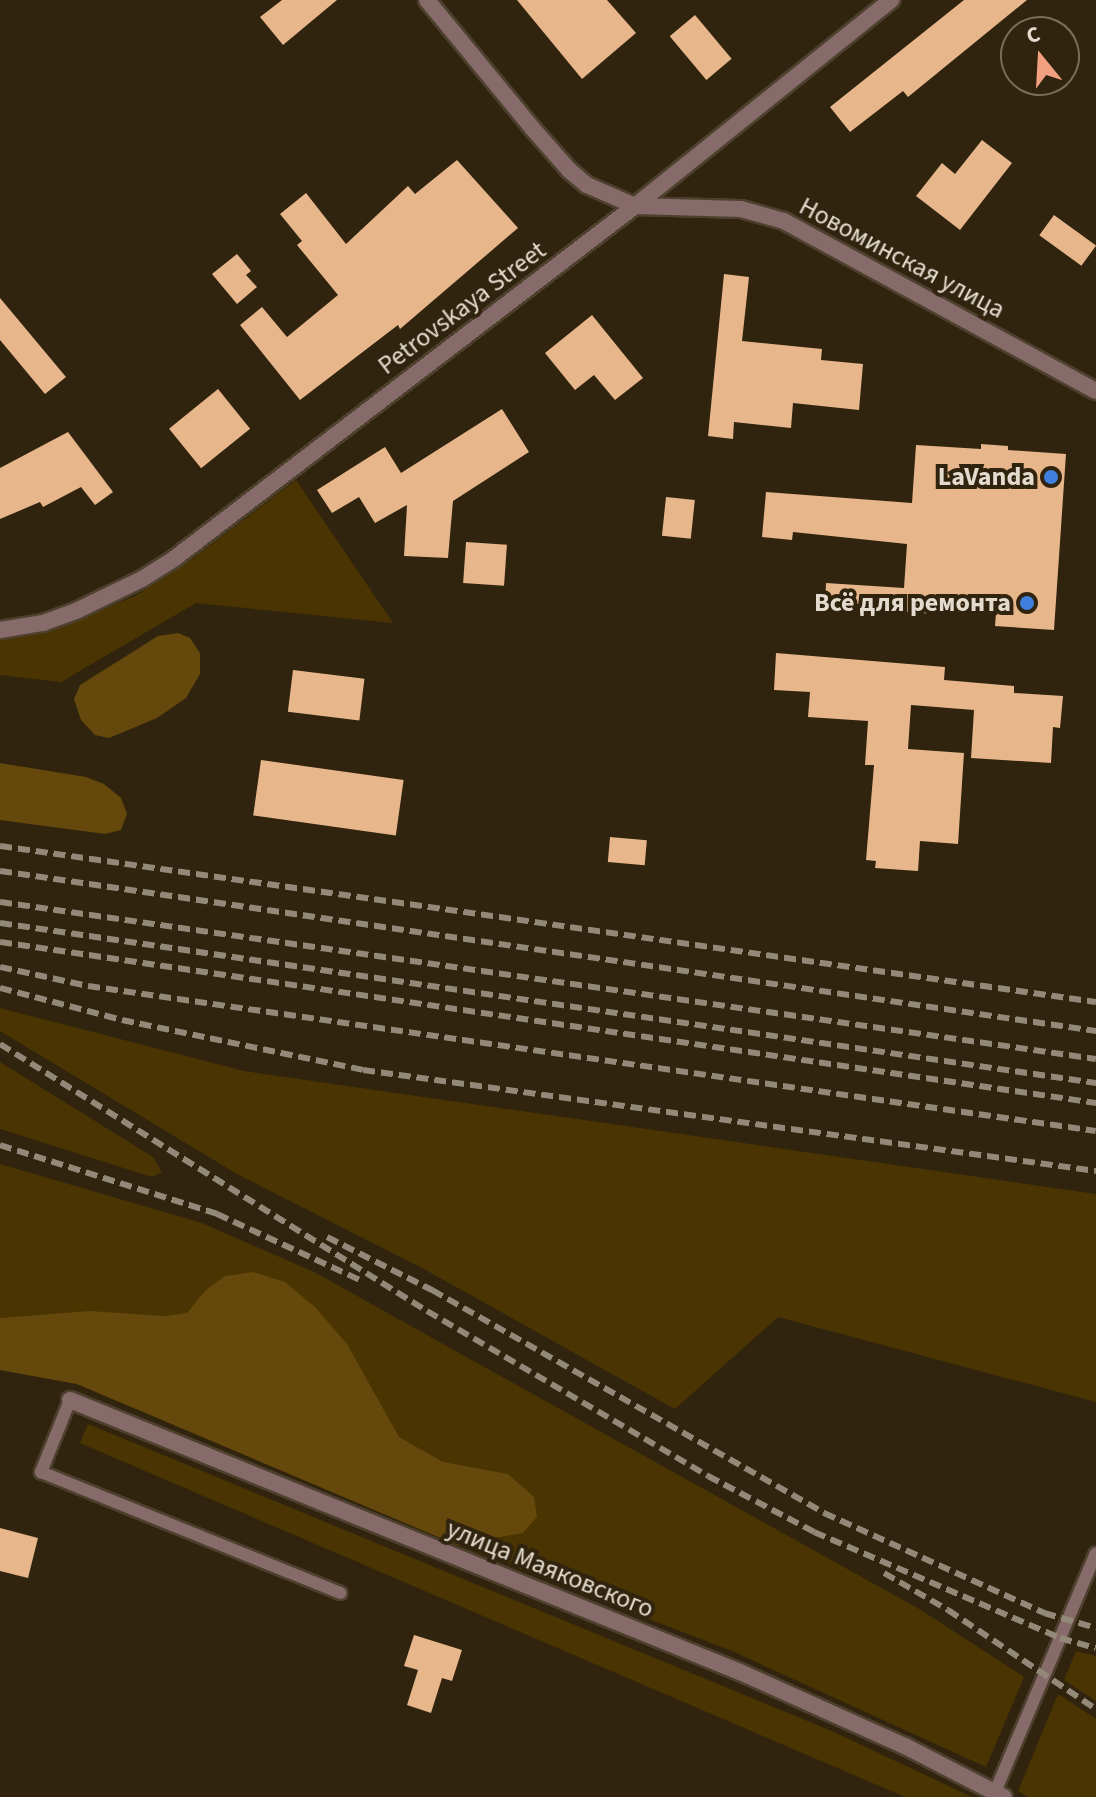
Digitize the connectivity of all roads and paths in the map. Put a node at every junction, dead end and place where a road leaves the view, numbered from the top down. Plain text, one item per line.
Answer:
1 (427, 0) edge
2 (891, 0) edge
3 (635, 206) junction
4 (1096, 391) edge
5 (0, 630) edge
6 (70, 1400) joint
7 (1096, 1553) edge
8 (341, 1593) dead end
9 (1000, 1794) edge

1 - 3 street, Новоминская улица
2 - 3 street, Petrovskaya Street
3 - 4 street, Новоминская улица
3 - 5 street, Petrovskaya Street
6 - 8 lane
6 - 9 street, улица Маяковского
7 - 9 lane

